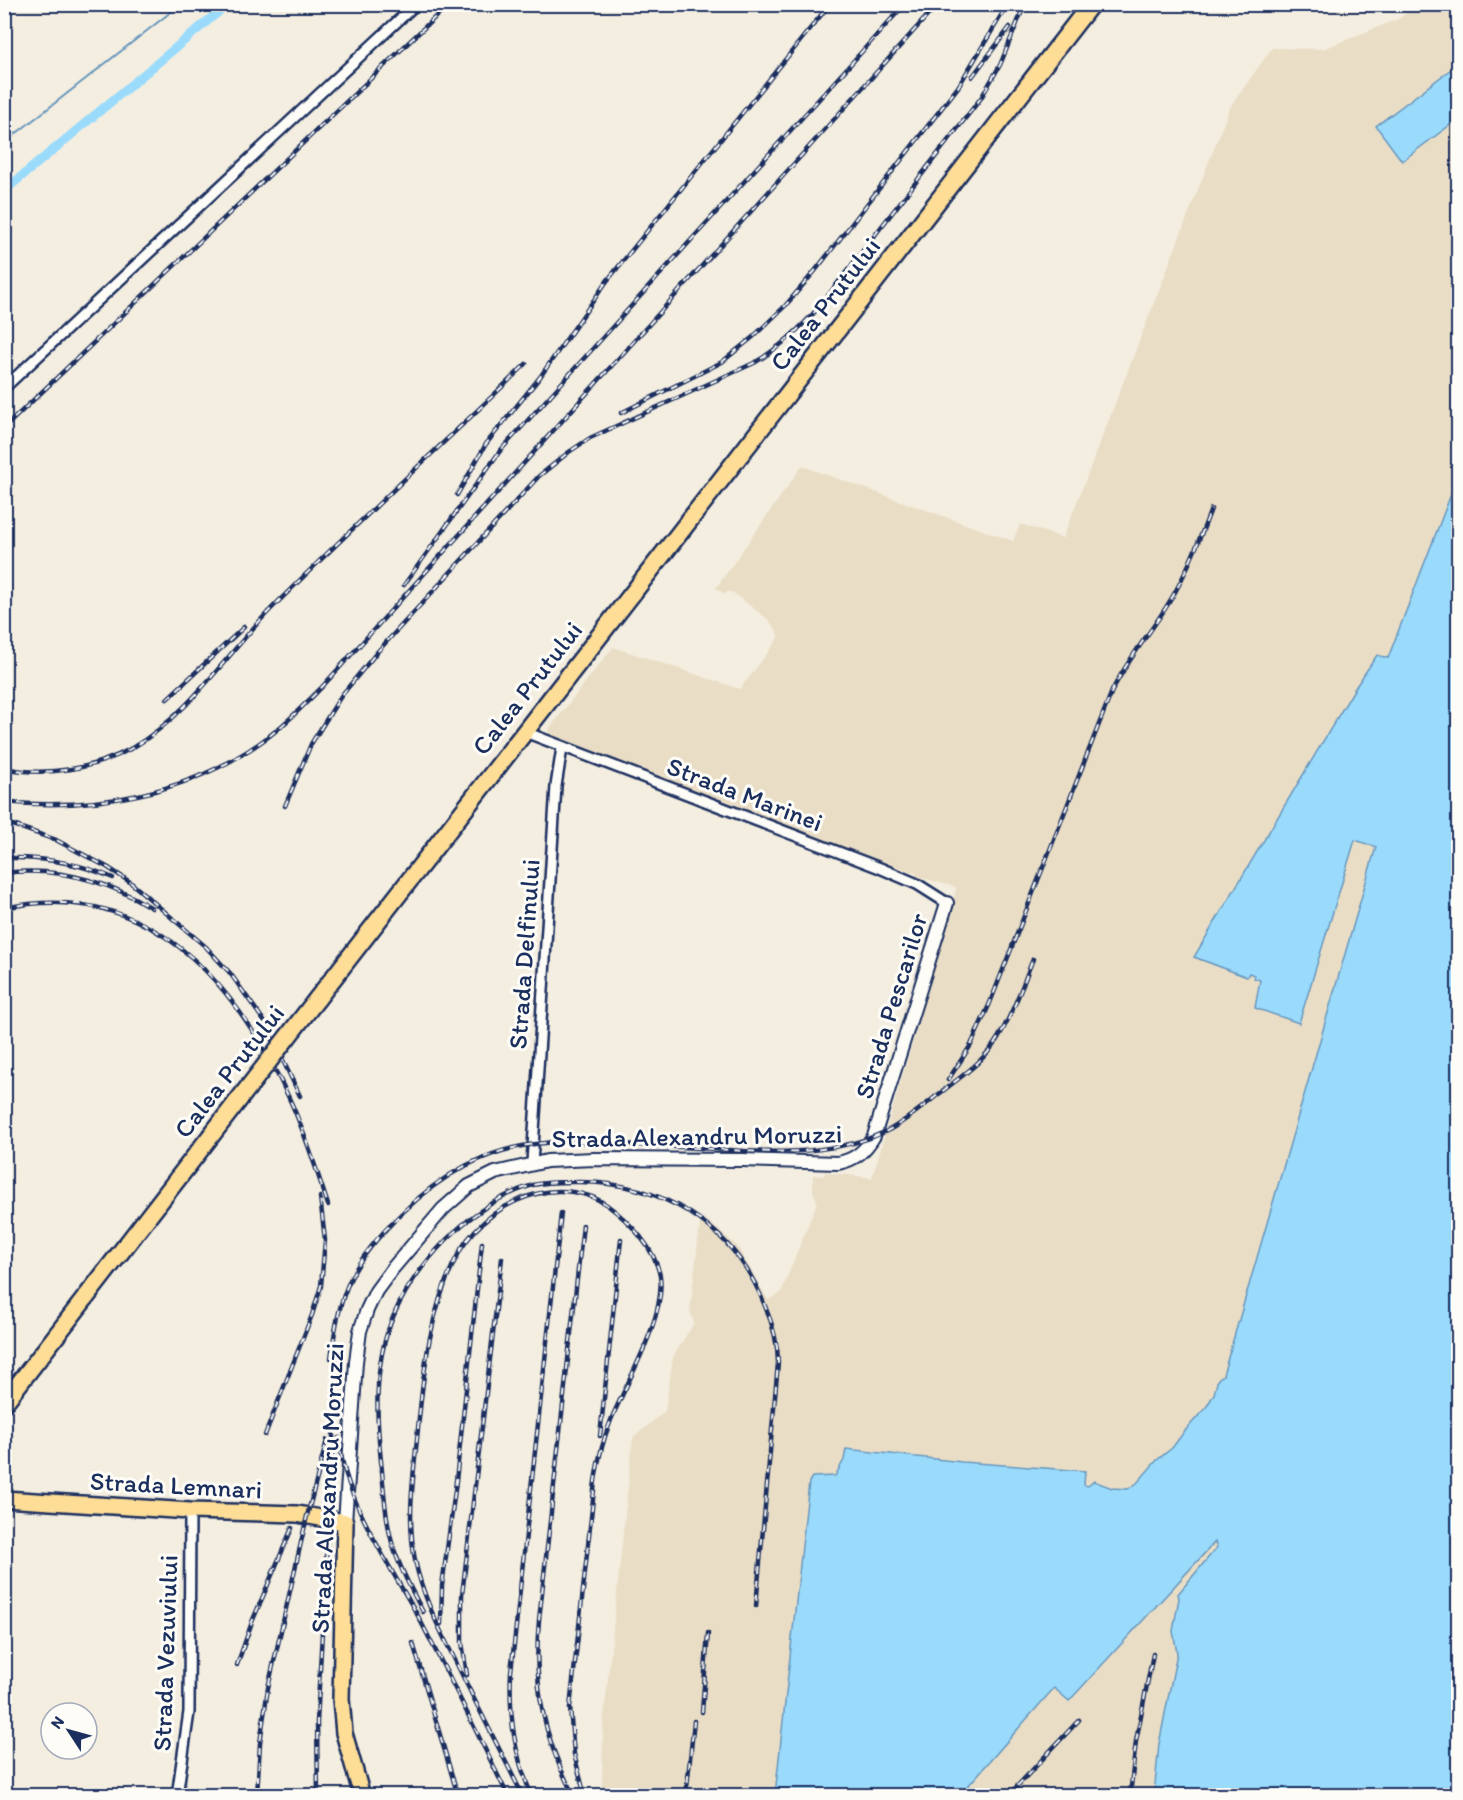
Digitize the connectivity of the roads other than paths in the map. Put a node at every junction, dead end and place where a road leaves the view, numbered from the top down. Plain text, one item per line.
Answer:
1 (416, 4) edge
2 (1090, 4) edge
3 (4, 388) edge
4 (525, 732) junction
5 (562, 748) junction
6 (947, 903) joint
7 (861, 1152) joint
8 (532, 1163) junction
9 (4, 1403) edge
10 (4, 1499) edge
11 (190, 1511) junction
12 (345, 1522) junction
13 (177, 1796) edge
14 (362, 1796) edge

1 - 3 street
2 - 4 highway, Calea Prutului
4 - 5 street, Strada Marinei
4 - 9 highway, Calea Prutului, bridge
5 - 6 street, Strada Marinei
5 - 8 street, Strada Delfinului
6 - 7 street, Strada Pescarilor
7 - 8 street, Strada Alexandru Moruzzi
8 - 12 street, Strada Alexandru Moruzzi
10 - 11 main road, Strada Lemnari
11 - 12 main road, Strada Lemnari
11 - 13 street, Strada Vezuviului
12 - 14 main road, Strada Alexandru Moruzzi

